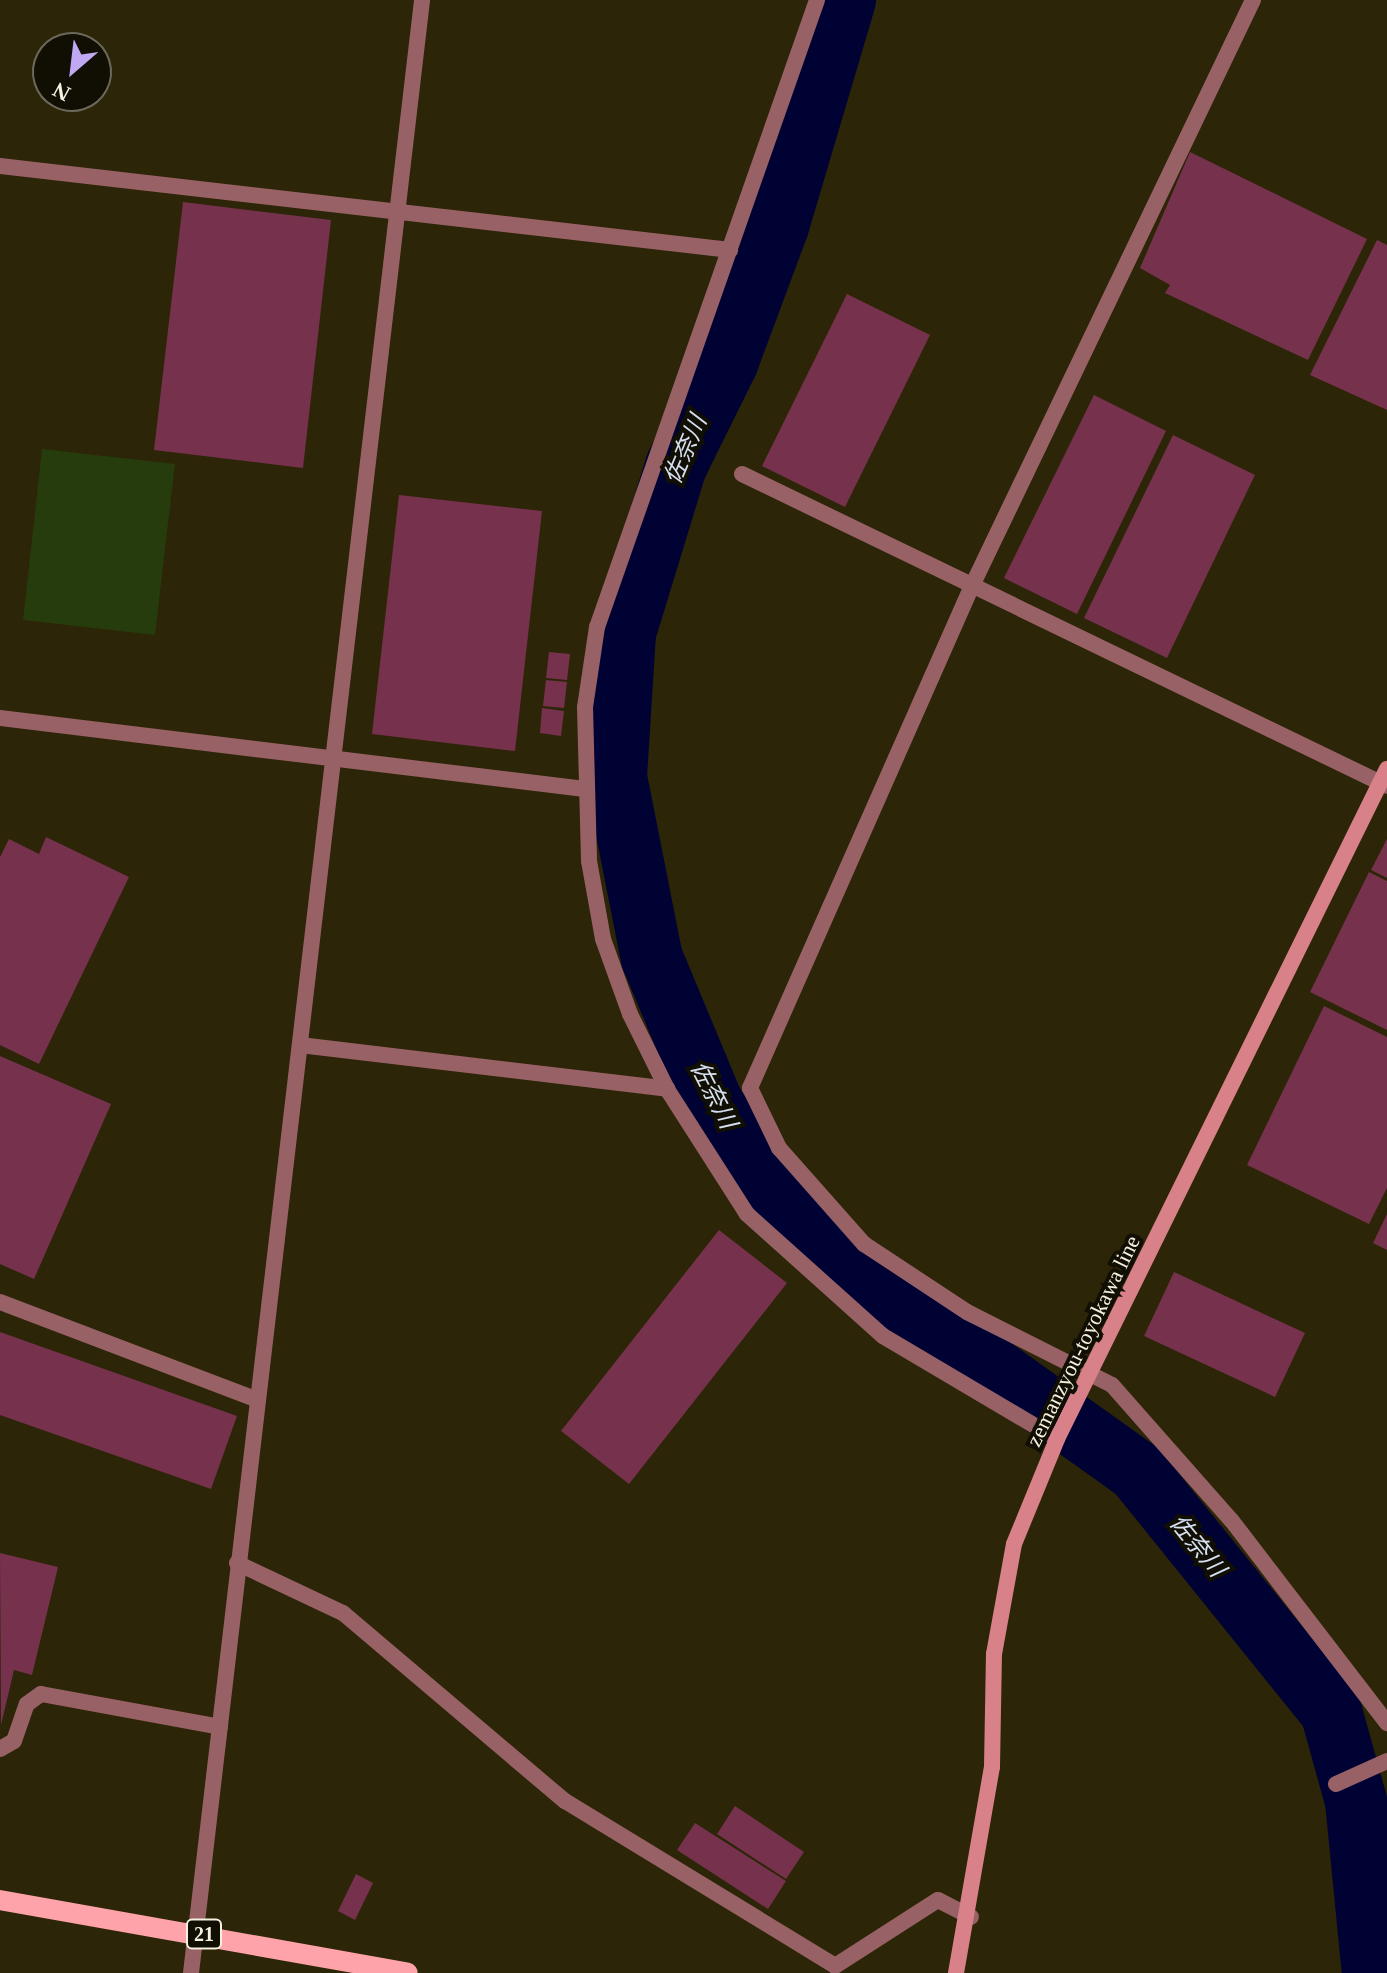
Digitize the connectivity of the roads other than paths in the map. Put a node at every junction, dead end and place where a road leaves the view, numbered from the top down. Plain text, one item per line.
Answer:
1 (422, 0) edge
2 (817, 0) edge
3 (1253, 0) edge
4 (0, 166) edge
5 (398, 211) junction
6 (730, 250) junction
7 (742, 474) dead end
8 (971, 588) junction
9 (0, 718) edge
10 (333, 758) junction
11 (1385, 779) edge
12 (585, 789) junction
13 (300, 1045) junction
14 (667, 1089) junction
15 (0, 1302) edge
16 (1092, 1372) junction
17 (258, 1400) junction
18 (1057, 1439) junction
19 (237, 1563) junction
20 (1387, 1723) edge
21 (220, 1727) junction
22 (0, 1749) edge
23 (1387, 1761) edge
24 (1336, 1784) dead end
25 (0, 1900) edge
26 (971, 1917) junction
27 (199, 1934) junction
28 (191, 1973) edge
29 (408, 1973) edge
30 (956, 1973) edge

1 - 5 street
2 - 6 street
3 - 8 street
4 - 5 street
5 - 6 street
5 - 10 street
6 - 12 street
7 - 8 street
8 - 11 street
8 - 16 street
9 - 10 street
10 - 12 street
10 - 13 street
11 - 16 main road, zemanzyou-toyokawa line
12 - 14 street
13 - 14 street
13 - 17 street
14 - 18 street
15 - 17 street
16 - 18 main road, zemanzyou-toyokawa line
16 - 20 street
17 - 19 street
18 - 26 main road, zemanzyou-toyokawa line
19 - 21 street
19 - 26 street
21 - 22 street
21 - 27 street
23 - 24 street
25 - 27 main road, 21
26 - 30 main road, zemanzyou-toyokawa line
27 - 28 street
27 - 29 main road, 21

